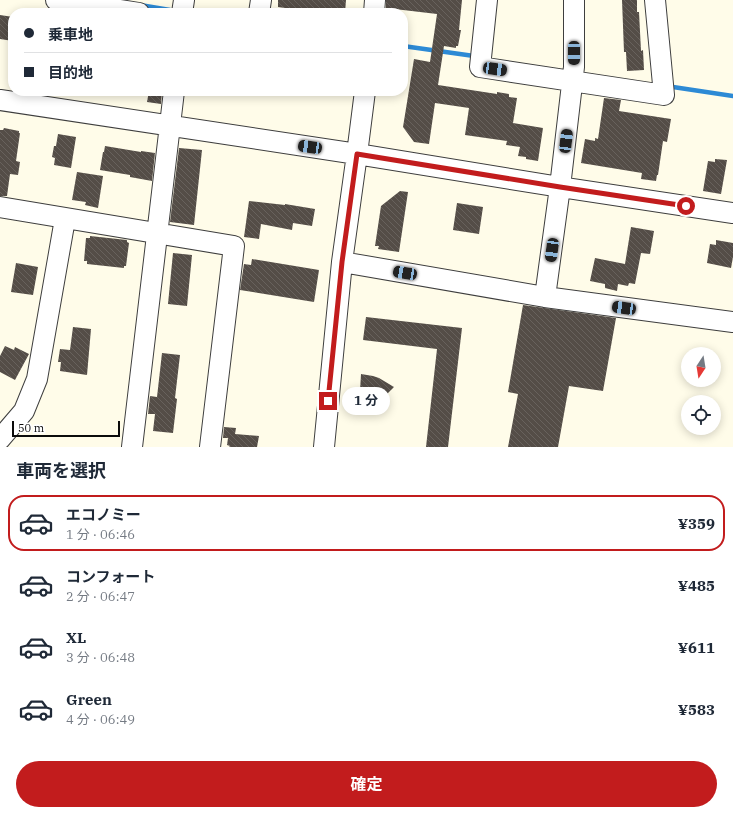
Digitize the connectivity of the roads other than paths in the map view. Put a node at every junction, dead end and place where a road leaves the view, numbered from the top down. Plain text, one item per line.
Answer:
1 (56, 0) edge
2 (487, 0) edge
3 (574, 0) edge
4 (655, 0) edge
5 (93, 3) edge
6 (116, 8) edge
7 (573, 81) junction
8 (173, 96) edge
9 (364, 96) edge
10 (0, 100) edge
11 (170, 125) junction
12 (357, 154) junction
13 (560, 187) junction
14 (0, 207) edge
15 (733, 213) edge
16 (65, 219) junction
17 (156, 233) junction
18 (342, 262) junction
19 (545, 297) junction
20 (733, 322) edge
21 (0, 439) edge
22 (0, 442) edge
23 (4, 447) edge
24 (132, 447) edge
25 (210, 447) edge
26 (324, 447) edge

1 - 5 street
2 - 7 street
3 - 7 street
4 - 7 street
5 - 6 street
7 - 13 street
8 - 11 street
9 - 12 street
10 - 11 street
11 - 12 street
11 - 17 street
12 - 13 street
12 - 18 street
13 - 15 street
13 - 19 street
14 - 16 street
16 - 17 street
16 - 21 street
17 - 24 street
17 - 25 street
18 - 19 street
18 - 26 street
19 - 20 street
22 - 23 street

